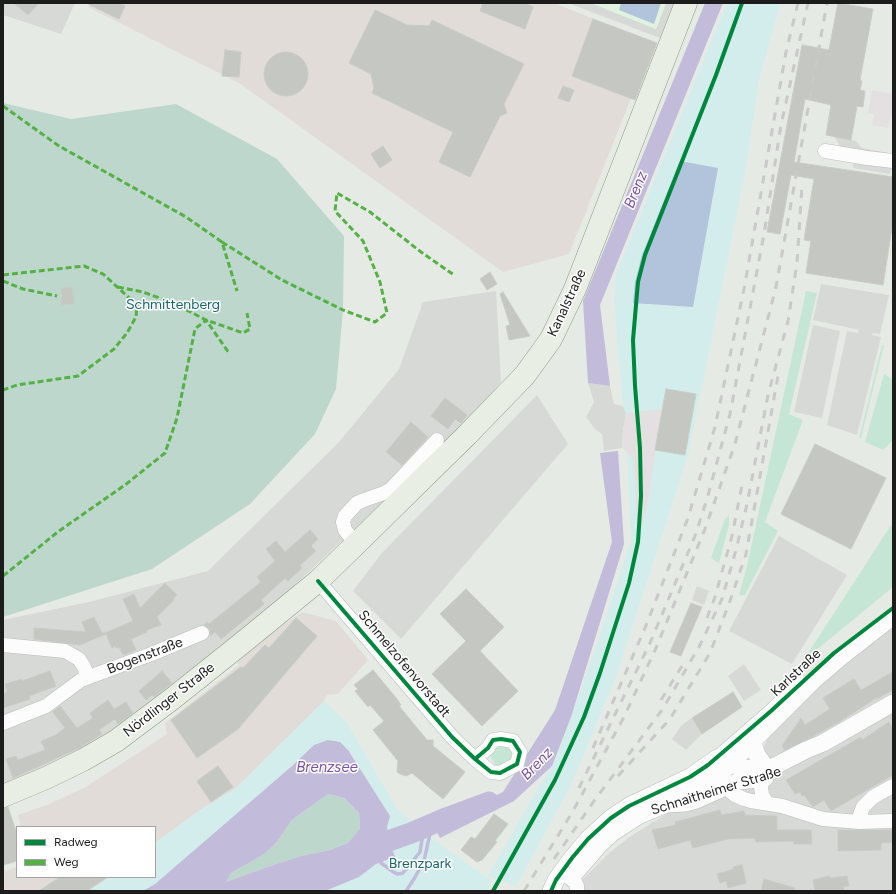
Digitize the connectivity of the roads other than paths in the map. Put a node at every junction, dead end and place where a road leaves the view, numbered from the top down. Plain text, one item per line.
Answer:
1 (686, 3) edge
2 (825, 151) dead end
3 (893, 161) edge
4 (437, 440) dead end
5 (356, 544) junction
6 (318, 581) junction
7 (893, 608) edge
8 (893, 618) edge
9 (202, 633) dead end
10 (3, 644) edge
11 (88, 677) junction
12 (893, 703) edge
13 (3, 723) edge
14 (753, 743) junction
15 (475, 759) junction
16 (724, 761) junction
17 (765, 774) junction
18 (714, 778) junction
19 (893, 786) edge
20 (3, 795) edge
21 (767, 803) junction
22 (893, 821) edge
23 (859, 822) junction
24 (570, 880) edge
25 (551, 891) edge
26 (559, 891) edge

1 - 5 main road, Kanalstraße
2 - 3 street
4 - 5 street
5 - 6 main road, Kanalstraße
6 - 15 street, Schmelzofenvorstadt
6 - 20 main road, Nördlinger Straße
7 - 16 street, Karlstraße
8 - 14 street, Karlstraße
9 - 11 street, Bogenstraße
10 - 11 street, Bogenstraße
11 - 13 street, Bogenstraße
12 - 17 street, Schnaitheimer Straße
14 - 16 street, Karlstraße
14 - 17 street
15 - 15 street, Schmelzofenvorstadt
16 - 17 street, Schnaitheimer Straße
16 - 18 street, Schnaitheimer Straße
17 - 18 street, Schnaitheimer Straße
17 - 21 street
18 - 21 street
18 - 24 street, Schnaitheimer Straße
18 - 24 street, Schnaitheimer Straße
19 - 23 street
21 - 23 street
22 - 23 street
24 - 25 street, Schnaitheimer Straße
24 - 26 street, Schnaitheimer Straße

